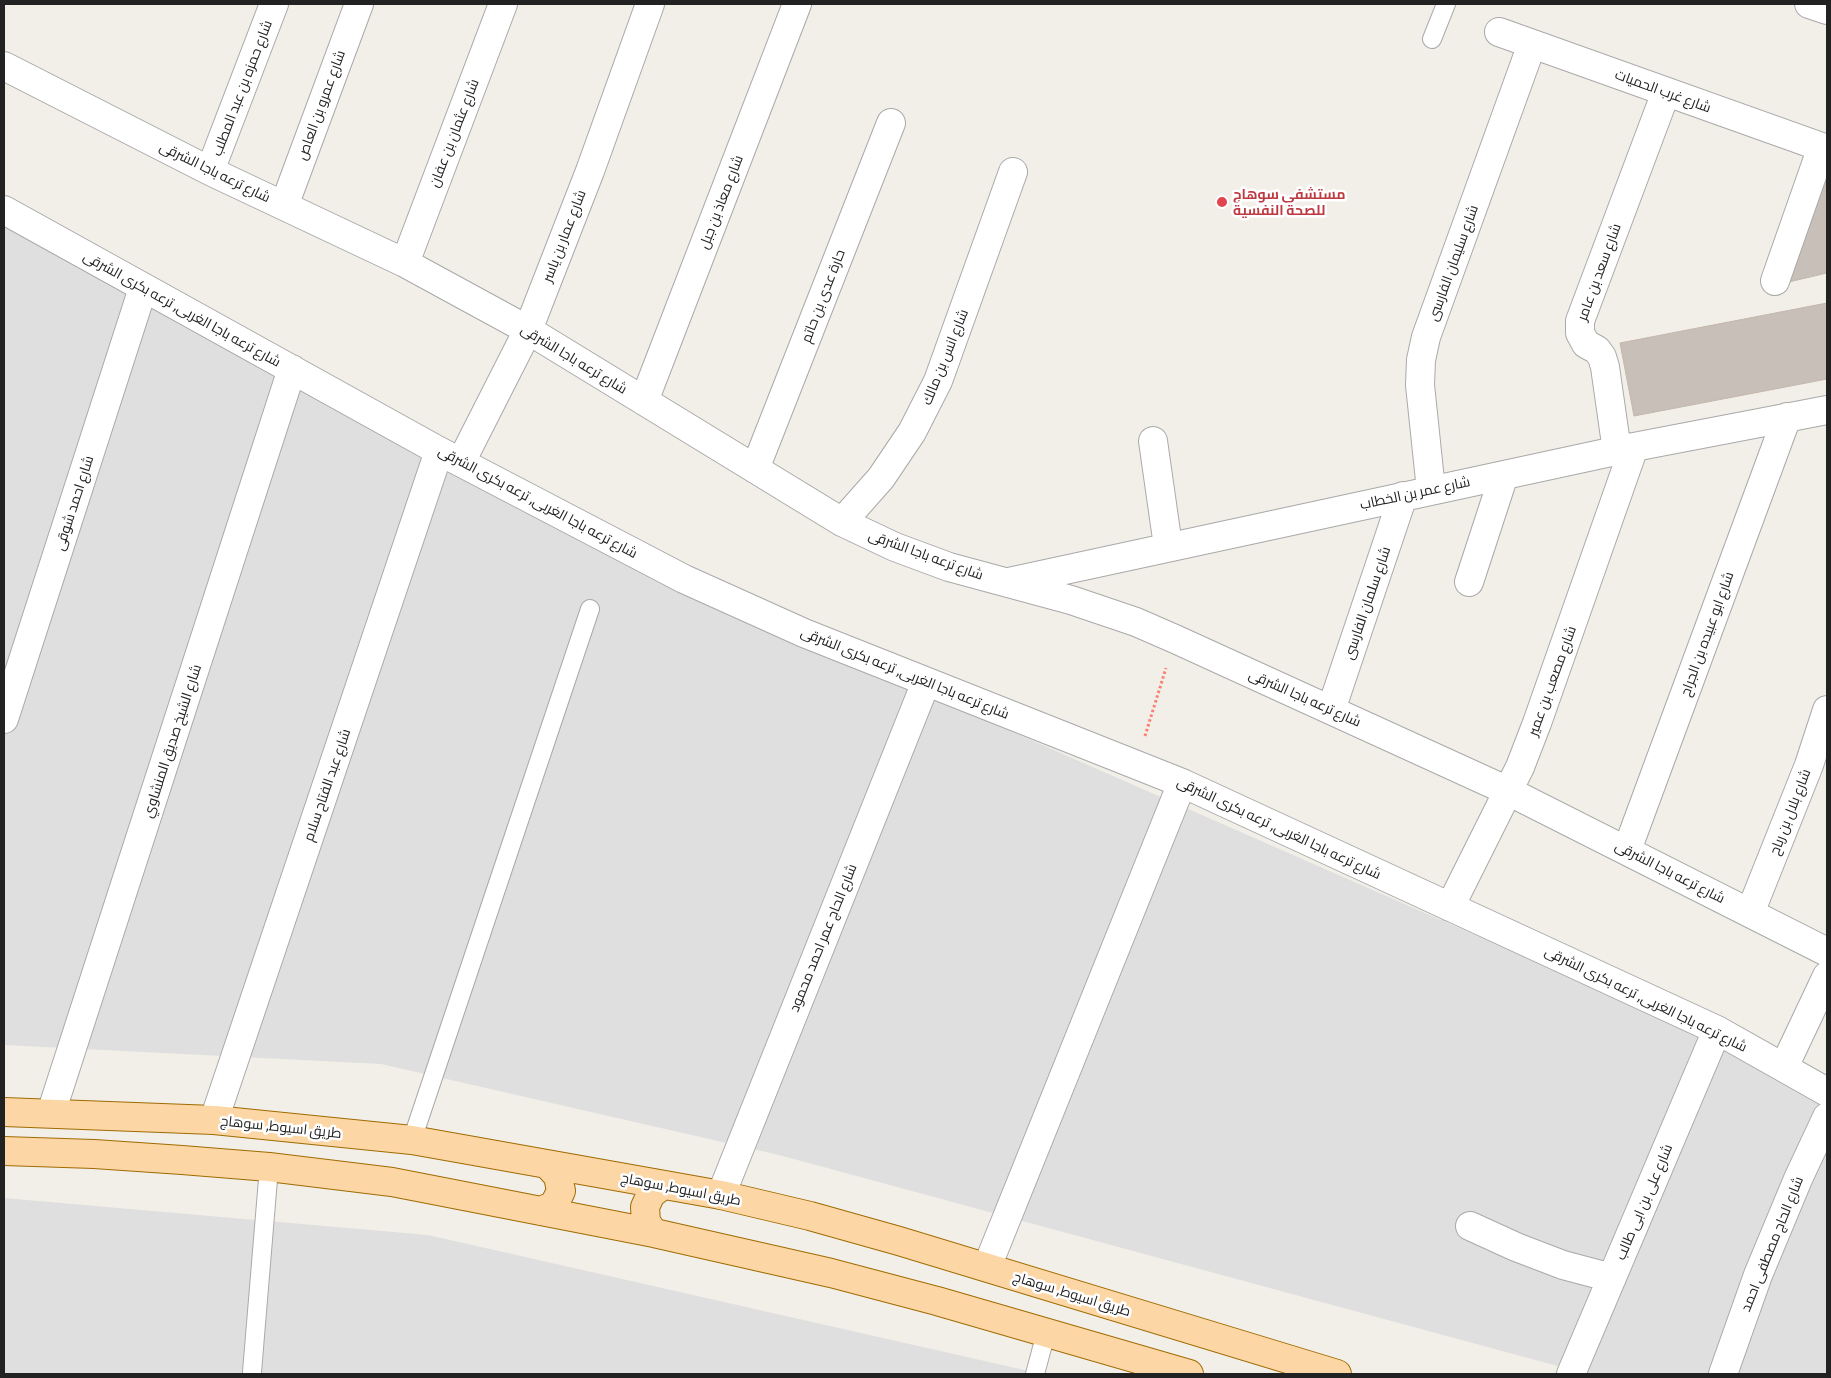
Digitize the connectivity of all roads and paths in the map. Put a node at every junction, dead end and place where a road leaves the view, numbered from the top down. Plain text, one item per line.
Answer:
1 (274, 4) edge
2 (359, 4) edge
3 (503, 4) edge
4 (650, 4) edge
5 (798, 4) edge
6 (1446, 4) edge
7 (1809, 4) edge
8 (1827, 10) edge
9 (1499, 32) dead end
10 (1432, 40) dead end
11 (1532, 44) junction
12 (4, 66) edge
13 (1666, 92) junction
14 (891, 123) dead end
15 (1825, 148) edge
16 (210, 172) junction
17 (1013, 172) dead end
18 (284, 206) junction
19 (4, 210) edge
20 (405, 263) junction
21 (1775, 281) dead end
22 (144, 288) junction
23 (528, 330) junction
24 (292, 369) junction
25 (644, 401) junction
26 (1827, 410) edge
27 (1787, 417) junction
28 (1153, 441) dead end
29 (1625, 449) junction
30 (450, 456) junction
31 (755, 469) junction
32 (1504, 475) junction
33 (1432, 490) junction
34 (1403, 496) junction
35 (842, 522) junction
36 (1168, 546) junction
37 (1469, 582) dead end
38 (1005, 583) junction
39 (590, 610) dead end
40 (1175, 639) junction
41 (926, 682) junction
42 (1331, 710) junction
43 (1827, 710) edge
44 (4, 719) edge
45 (1136, 765) junction
46 (1182, 784) junction
47 (1508, 791) junction
48 (1627, 850) junction
49 (1450, 907) junction
50 (1750, 913) junction
51 (1827, 952) edge
52 (1827, 976) edge
53 (1717, 1030) junction
54 (1784, 1067) junction
55 (1827, 1092) edge
56 (4, 1112) edge
57 (52, 1113) junction
58 (1827, 1117) edge
59 (214, 1120) junction
60 (412, 1140) junction
61 (4, 1151) edge
62 (547, 1164) junction
63 (269, 1168) junction
64 (663, 1184) junction
65 (721, 1195) junction
66 (541, 1211) junction
67 (1470, 1226) dead end
68 (654, 1233) junction
69 (987, 1267) junction
70 (1612, 1278) junction
71 (1046, 1333) junction
72 (252, 1372) dead end
73 (1035, 1374) edge
74 (1189, 1374) edge
75 (1337, 1374) edge
76 (1571, 1374) edge
77 (1723, 1374) edge

1 - 16 street, شارع حمزه بن عبد المطلب
2 - 18 street, شارع عمرو بن العاص
3 - 20 street, شارع عثمان بن عفان
4 - 23 street, شارع عمار بن ياسر
5 - 25 street, شارع معاذ بن جبل
6 - 10 lane
7 - 8 street
9 - 11 street, شارع غرب الحميات
11 - 13 street, شارع غرب الحميات
11 - 33 street, شارع سليمان الفارسى
12 - 16 street, شارع ترعه باجا الشرقى
13 - 15 street, شارع غرب الحميات
13 - 29 street, شارع سعد بن عامر
14 - 31 street, حارة عدى بن حاتم
15 - 21 street
16 - 18 street, شارع ترعه باجا الشرقى
17 - 35 street, شارع انس بن مالك
18 - 20 street, شارع ترعه باجا الشرقى
19 - 22 street, شارع ترعه باجا الغربى, ترعه بكرى الشرقى
20 - 23 street, شارع ترعه باجا الشرقى
22 - 24 street, شارع ترعه باجا الغربى, ترعه بكرى الشرقى
22 - 44 street, شارع احمد شوقى
23 - 25 street, شارع ترعه باجا الشرقى
23 - 30 street, شارع عمار بن ياسر
24 - 30 street, شارع ترعه باجا الغربى, ترعه بكرى الشرقى
24 - 57 street, شارع الشيخ صديق المنشاوي
25 - 31 street, شارع ترعه باجا الشرقى
26 - 27 street, شارع عمر بن الخطاب
27 - 29 street, شارع عمر بن الخطاب
27 - 48 street, شارع ابو عبيده بن الجراح
28 - 36 street
29 - 32 street, شارع عمر بن الخطاب
29 - 47 street, شارع مصعب بن عمير
30 - 41 street, شارع ترعه باجا الغربى, ترعه بكرى الشرقى
30 - 59 street, شارع عبد الفتاح سلام
31 - 35 street, شارع ترعه باجا الشرقى
32 - 33 street, شارع عمر بن الخطاب
32 - 37 street
33 - 34 street, شارع عمر بن الخطاب
34 - 36 street, شارع عمر بن الخطاب
34 - 42 street, شارع سلمان الفارسى
35 - 38 street, شارع ترعه باجا الشرقى
36 - 38 street, شارع عمر بن الخطاب
38 - 40 street, شارع ترعه باجا الشرقى
39 - 60 lane
40 - 42 street, شارع ترعه باجا الشرقى
40 - 45 path
41 - 45 street, شارع ترعه باجا الغربى, ترعه بكرى الشرقى
41 - 65 street, شارع الحاج عمر احمد محمود
42 - 47 street, شارع ترعه باجا الشرقى
43 - 50 street, شارع بلال بن رباح
45 - 46 street, شارع ترعه باجا الغربى, ترعه بكرى الشرقى
46 - 49 street, شارع ترعه باجا الغربى, ترعه بكرى الشرقى
46 - 69 street
47 - 48 street, شارع ترعه باجا الشرقى
47 - 49 street, شارع مصعب بن عمير
48 - 50 street, شارع ترعه باجا الشرقى
49 - 53 street, شارع ترعه باجا الغربى, ترعه بكرى الشرقى
50 - 51 street, شارع ترعه باجا الشرقى
52 - 54 street
53 - 54 street, شارع ترعه باجا الغربى, ترعه بكرى الشرقى
53 - 70 street, شارع على بن ابى طالب
54 - 55 street, شارع ترعه باجا الغربى, ترعه بكرى الشرقى
56 - 57 main road, طريق اسيوط, سوهاج
57 - 59 main road, طريق اسيوط, سوهاج
58 - 77 street, شارع الحاج مصطفى احمد
59 - 60 main road, طريق اسيوط, سوهاج
60 - 62 main road, طريق اسيوط, سوهاج
61 - 63 main road
62 - 64 main road, طريق اسيوط, سوهاج
62 - 66 main road
63 - 66 main road
63 - 72 lane
64 - 65 main road, طريق اسيوط, سوهاج
64 - 68 main road
65 - 69 main road, طريق اسيوط, سوهاج
66 - 68 main road
67 - 70 street
68 - 71 main road
69 - 75 main road, طريق اسيوط, سوهاج
70 - 76 street, شارع على بن ابى طالب
71 - 73 lane
71 - 74 main road

